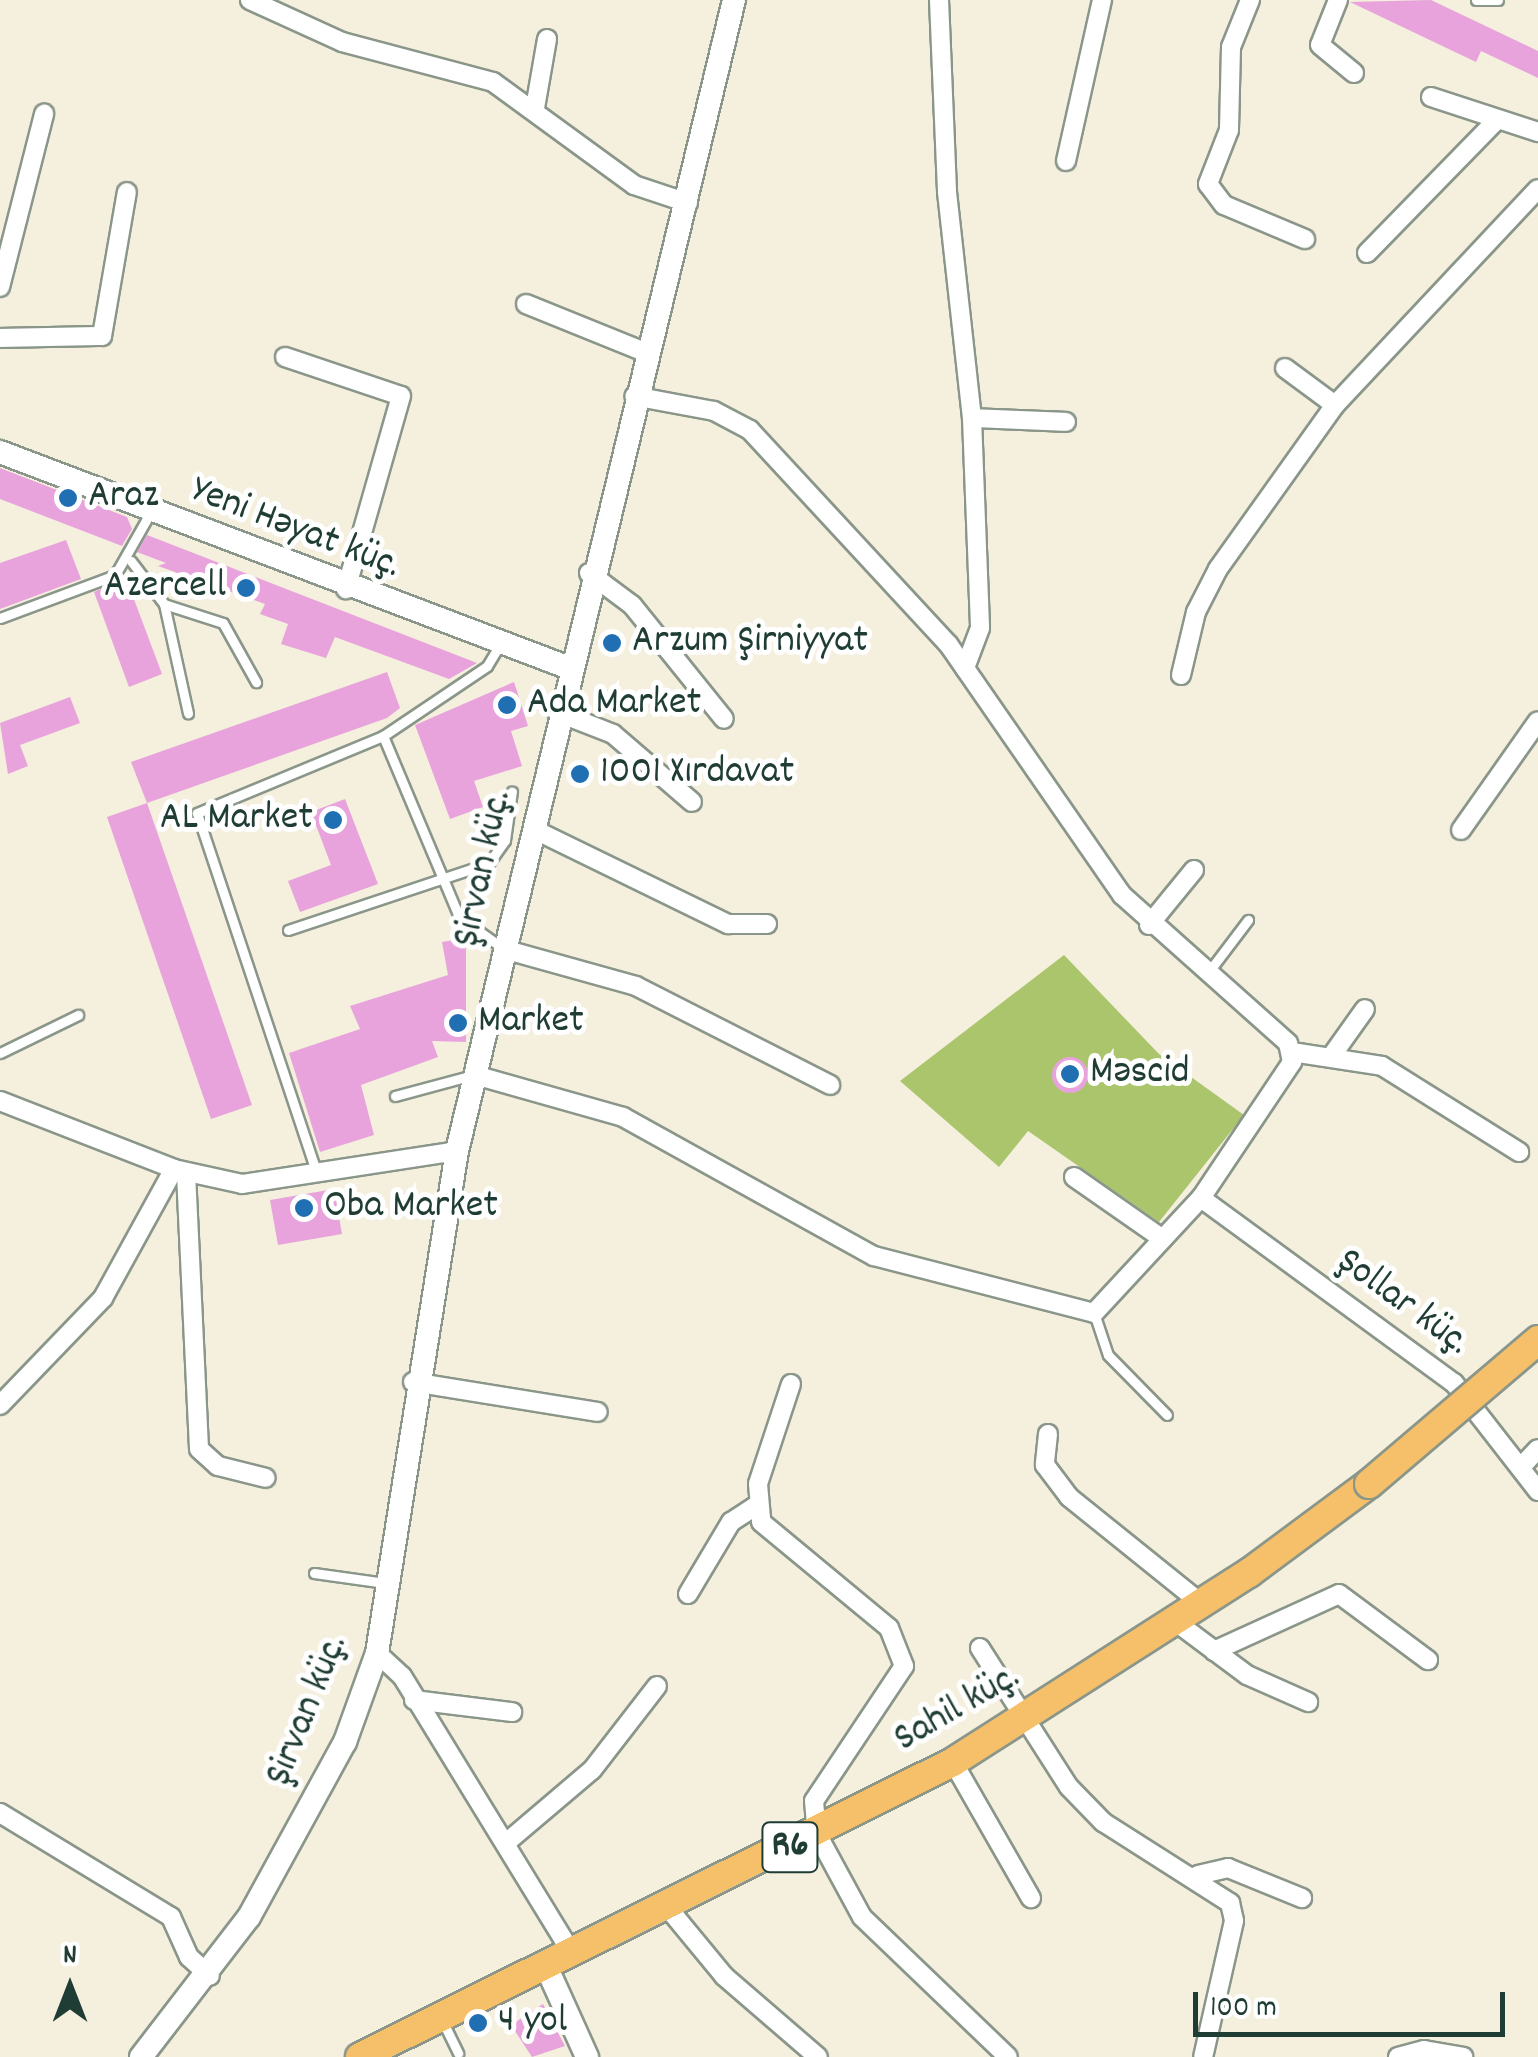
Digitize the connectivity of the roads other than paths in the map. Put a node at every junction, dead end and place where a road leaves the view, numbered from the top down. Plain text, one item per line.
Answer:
1 (250, 0) edge
2 (734, 0) edge
3 (939, 0) edge
4 (1102, 0) edge
5 (1250, 0) edge
6 (1338, 0) edge
7 (1476, 0) edge
8 (1498, 0) edge
9 (547, 40) dead end
10 (1354, 73) dead end
11 (1431, 96) dead end
12 (536, 108) junction
13 (44, 114) dead end
14 (1494, 123) junction
15 (1538, 132) edge
16 (1066, 161) dead end
17 (1538, 189) edge
18 (126, 192) dead end
19 (688, 203) junction
20 (1305, 238) dead end
21 (1366, 253) dead end
22 (0, 286) edge
23 (526, 304) dead end
24 (0, 338) edge
25 (645, 352) junction
26 (285, 356) dead end
27 (1285, 368) dead end
28 (634, 396) junction
29 (1335, 404) junction
30 (972, 418) junction
31 (1066, 422) dead end
32 (0, 452) edge
33 (149, 515) junction
34 (131, 560) junction
35 (589, 574) junction
36 (346, 590) junction
37 (164, 604) junction
38 (0, 618) edge
39 (498, 648) junction
40 (567, 667) junction
41 (965, 668) junction
42 (1182, 675) dead end
43 (256, 682) dead end
44 (557, 712) junction
45 (188, 713) dead end
46 (724, 719) dead end
47 (1538, 721) edge
48 (383, 736) junction
49 (512, 791) dead end
50 (692, 802) dead end
51 (533, 828) junction
52 (1461, 830) dead end
53 (1194, 870) dead end
54 (438, 880) junction
55 (1248, 920) dead end
56 (767, 924) dead end
57 (1149, 925) junction
58 (288, 930) dead end
59 (507, 950) junction
60 (1206, 976) junction
61 (1365, 1009) dead end
62 (78, 1015) dead end
63 (1292, 1052) junction
64 (0, 1053) edge
65 (1333, 1054) junction
66 (475, 1075) junction
67 (830, 1085) dead end
68 (395, 1096) dead end
69 (0, 1101) edge
70 (457, 1151) junction
71 (1520, 1152) dead end
72 (180, 1171) junction
73 (317, 1174) junction
74 (1074, 1177) dead end
75 (1202, 1198) junction
76 (1163, 1238) junction
77 (1094, 1313) junction
78 (1538, 1340) edge
79 (414, 1382) junction
80 (791, 1384) dead end
81 (0, 1405) edge
82 (598, 1412) dead end
83 (1168, 1415) dead end
84 (1048, 1434) dead end
85 (1538, 1450) edge
86 (1522, 1466) junction
87 (266, 1478) dead end
88 (1538, 1491) edge
89 (757, 1505) junction
90 (314, 1573) dead end
91 (388, 1583) junction
92 (688, 1594) dead end
93 (1202, 1604) junction
94 (1176, 1622) junction
95 (980, 1648) dead end
96 (1214, 1652) junction
97 (377, 1653) junction
98 (1428, 1660) dead end
99 (658, 1686) dead end
100 (414, 1700) junction
101 (1308, 1702) dead end
102 (512, 1712) dead end
103 (1024, 1720) junction
104 (954, 1762) junction
105 (0, 1813) edge
106 (817, 1834) junction
107 (507, 1842) junction
108 (1198, 1875) junction
109 (1031, 1898) dead end
110 (1302, 1898) dead end
111 (668, 1908) junction
112 (572, 1952) junction
113 (546, 1966) junction
114 (210, 1976) junction
115 (440, 2018) junction
116 (390, 2050) edge
117 (458, 2053) dead end
118 (140, 2057) edge
119 (360, 2057) edge
120 (588, 2057) edge
121 (818, 2057) edge
122 (1008, 2057) edge
123 (1203, 2057) edge
124 (1398, 2057) edge
125 (1463, 2057) edge

1 - 12 street
2 - 19 street, Şirvan küç.
3 - 30 street
4 - 16 street
5 - 20 street
6 - 10 street
7 - 8 lane
9 - 12 street
11 - 14 street
12 - 19 street
13 - 22 street
14 - 15 street
14 - 21 street
17 - 29 street
18 - 24 street
19 - 25 street, Şirvan küç.
23 - 25 street
25 - 28 street, Şirvan küç.
26 - 36 street
27 - 29 street
28 - 35 street, Şirvan küç.
28 - 41 street
29 - 42 street
30 - 31 street
30 - 41 street
32 - 33 street, Yeni Həyat küç.
33 - 34 lane
33 - 36 street, Yeni Həyat küç.
34 - 37 lane
34 - 38 lane
35 - 40 street, Şirvan küç.
35 - 46 street
36 - 39 street, Yeni Həyat küç.
37 - 43 lane
37 - 45 lane
39 - 40 street, Yeni Həyat küç.
39 - 48 lane
40 - 44 street, Şirvan küç.
41 - 57 street
44 - 50 street
44 - 51 street, Şirvan küç.
47 - 52 street
48 - 54 lane
48 - 73 lane
49 - 54 lane
51 - 56 street
51 - 59 street, Şirvan küç.
53 - 57 street
54 - 58 lane
54 - 59 lane
55 - 60 lane
57 - 60 street
59 - 66 street, Şirvan küç.
59 - 67 street
60 - 63 street
61 - 65 street
62 - 64 lane
63 - 65 street
63 - 75 street
65 - 71 street
66 - 68 lane
66 - 70 street, Şirvan küç.
66 - 77 street
69 - 72 street
70 - 73 street
70 - 79 street, Şirvan küç.
72 - 73 street
72 - 81 street
72 - 87 street
74 - 76 street
75 - 76 street
75 - 86 street, Şollar küç.
76 - 77 street
77 - 83 lane
78 - 93 main road, Sahil küç. / R6, bridge
79 - 82 street
79 - 91 street, Şirvan küç.
80 - 89 street
84 - 93 street
85 - 86 street
86 - 88 street, Şollar küç.
89 - 92 street
89 - 106 street
90 - 91 lane
91 - 97 street, Şirvan küç.
93 - 94 main road, Sahil küç. / R6
94 - 96 street
94 - 103 main road, Sahil küç. / R6
95 - 103 street
96 - 98 street
96 - 101 street
97 - 100 street
97 - 114 street, Şirvan küç.
99 - 107 street
100 - 102 street
100 - 107 street
103 - 104 main road, Sahil küç. / R6
103 - 108 street
104 - 106 main road, Sahil küç. / R6
104 - 109 street
105 - 114 street
106 - 111 main road, Sahil küç. / R6
106 - 122 street
107 - 112 street
108 - 110 street
108 - 123 street
111 - 112 main road, Sahil küç. / R6
111 - 121 street
112 - 113 main road, Sahil küç. / R6
113 - 115 main road, Sahil küç. / R6
113 - 120 street
114 - 118 street, Şirvan küç.
115 - 116 main road, Sahil küç. / R6
115 - 117 lane
116 - 119 main road, Sahil küç. / R6
124 - 125 street

